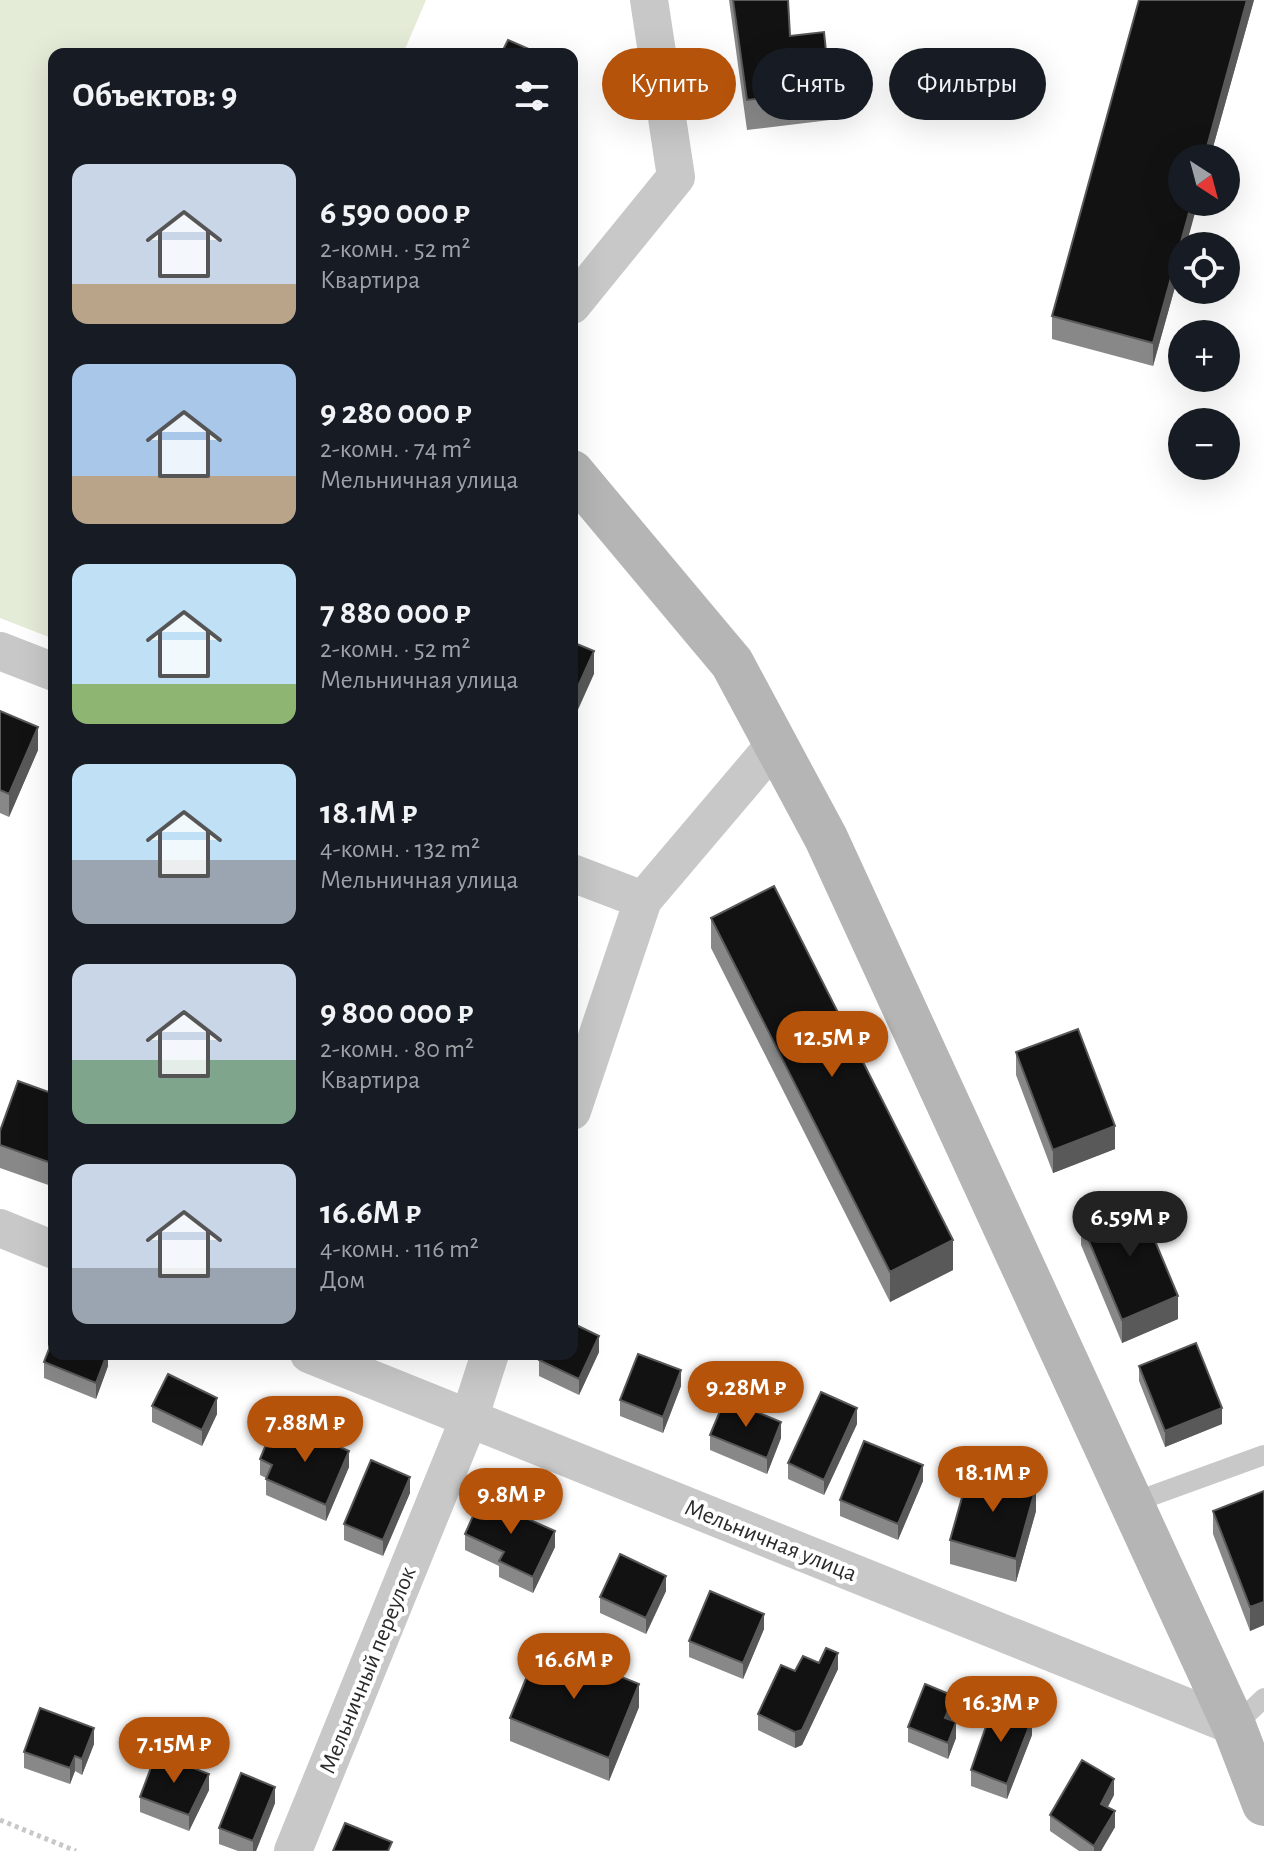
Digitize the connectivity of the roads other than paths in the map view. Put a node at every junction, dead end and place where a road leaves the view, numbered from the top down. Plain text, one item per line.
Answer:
1 (649, 0) edge
2 (578, 298) edge
3 (578, 479) edge
4 (0, 651) edge
5 (48, 670) edge
6 (777, 742) junction
7 (578, 875) edge
8 (643, 900) junction
9 (578, 1093) edge
10 (0, 1228) edge
11 (48, 1248) edge
12 (324, 1360) edge
13 (488, 1360) edge
14 (469, 1419) junction
15 (1264, 1455) edge
16 (1129, 1504) junction
17 (1249, 1712) edge
18 (1264, 1804) edge
19 (293, 1851) edge

1 - 2 street
3 - 6 street
4 - 5 street
6 - 8 street
6 - 16 street
7 - 8 street
8 - 9 street
10 - 11 street
12 - 14 street, Мельничная улица
13 - 14 street, Мельничный переулок
14 - 17 street, Мельничная улица
14 - 19 street, Мельничный переулок
15 - 16 lane
16 - 17 street
17 - 18 street

